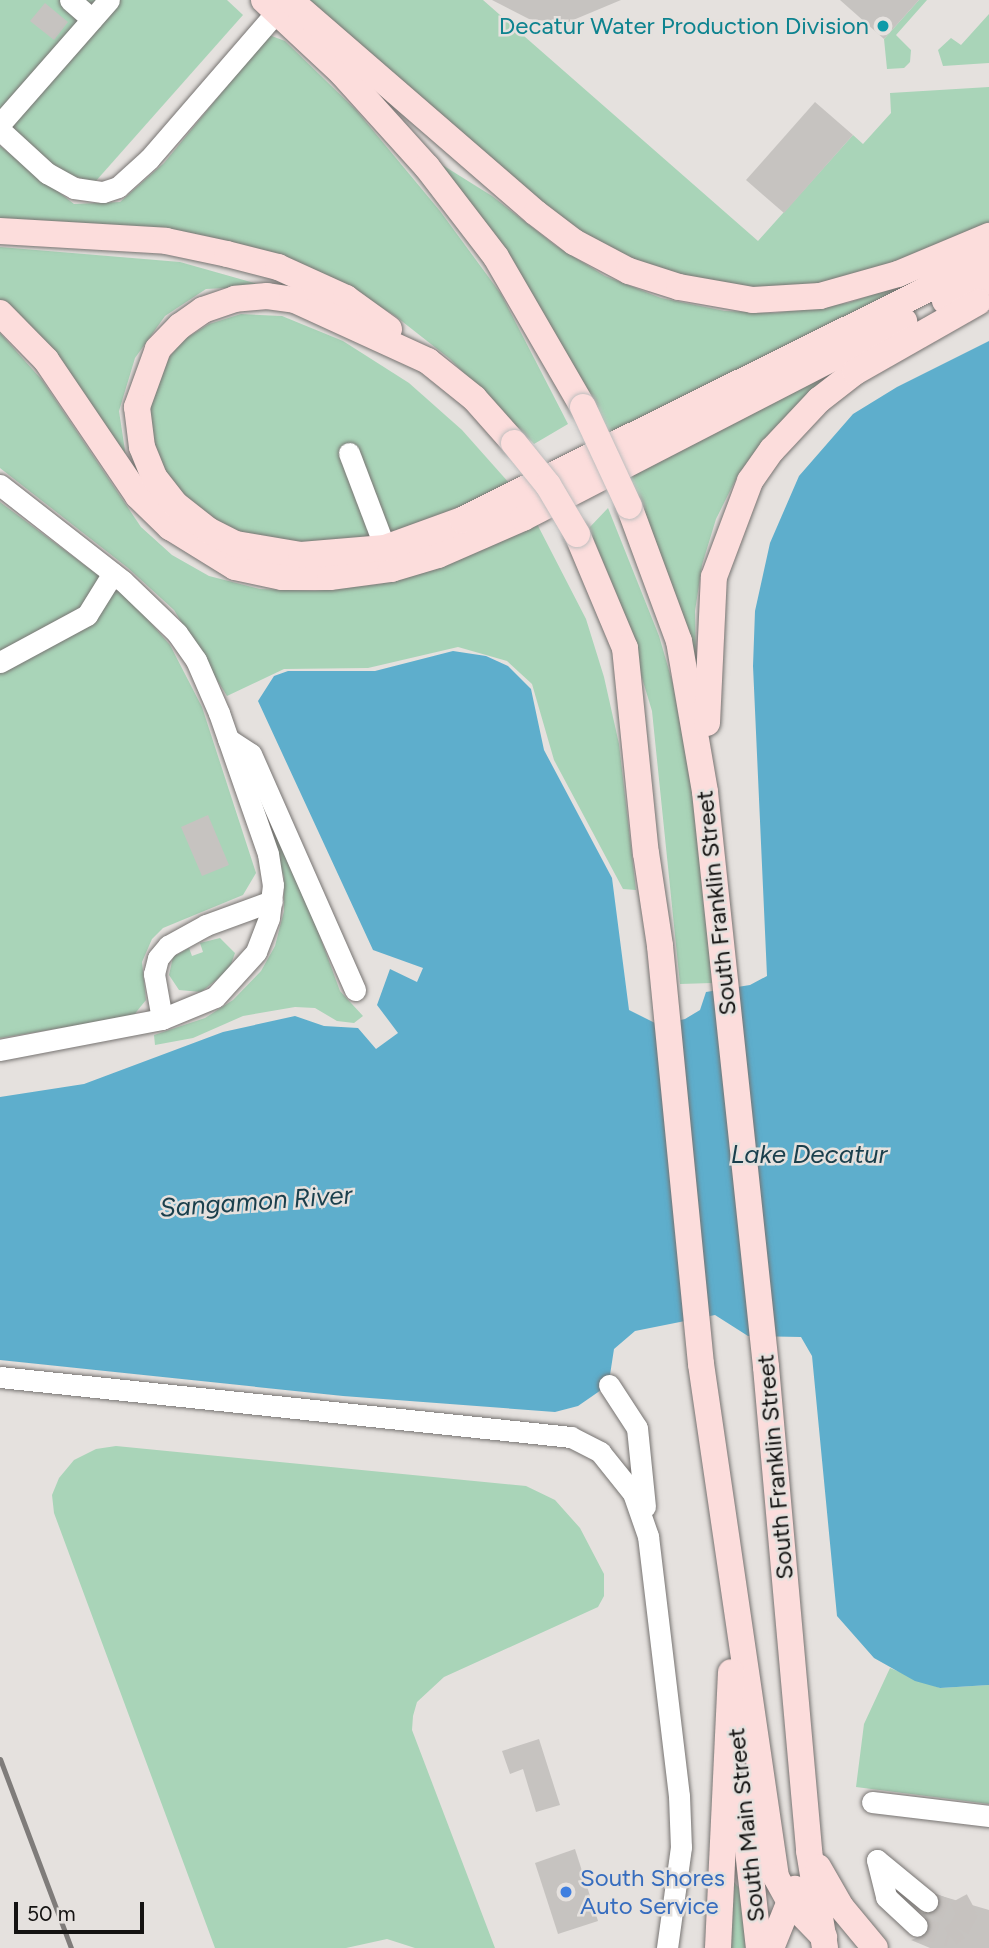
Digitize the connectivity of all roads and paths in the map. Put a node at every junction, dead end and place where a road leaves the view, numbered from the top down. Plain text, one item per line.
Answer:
1 (70, 0) edge
2 (109, 0) edge
3 (277, 4) edge
4 (92, 19) junction
5 (0, 124) edge
6 (0, 130) edge
7 (0, 231) edge
8 (989, 236) edge
9 (989, 259) edge
10 (989, 280) edge
11 (989, 296) edge
12 (0, 313) edge
13 (428, 361) junction
14 (349, 453) dead end
15 (0, 485) edge
16 (385, 548) junction
17 (113, 573) junction
18 (0, 662) edge
19 (228, 739) junction
20 (705, 792) junction
21 (272, 901) junction
22 (355, 990) dead end
23 (162, 1019) junction
24 (0, 1050) edge
25 (0, 1377) edge
26 (609, 1385) dead end
27 (722, 1513) junction
28 (647, 1527) junction
29 (733, 1703) junction
30 (872, 1802) dead end
31 (989, 1816) edge
32 (809, 1852) junction
33 (879, 1876) dead end
34 (790, 1902) junction
35 (922, 1913) tunnel mouth
36 (828, 1944) edge
37 (667, 1948) edge
38 (718, 1948) edge
39 (759, 1948) edge
40 (771, 1948) edge
41 (875, 1948) edge

1 - 4 street
2 - 4 street
3 - 6 street
3 - 8 main road
3 - 20 main road, South Franklin Street, bridge
4 - 5 street
7 - 13 main road
9 - 16 main road
10 - 12 main road
11 - 20 main road
13 - 16 main road
13 - 27 main road, bridge
14 - 16 street
15 - 17 street
17 - 18 street
17 - 19 street
19 - 21 street
19 - 22 street
20 - 32 main road, South Franklin Street
21 - 23 street
21 - 23 street
23 - 24 street
25 - 28 street
26 - 28 street
27 - 29 main road
27 - 34 main road
28 - 37 street
29 - 38 main road
29 - 39 main road, South Main Street
30 - 31 street
32 - 34 main road
32 - 36 main road, South Franklin Street
32 - 41 main road
33 - 35 street
34 - 36 main road
34 - 40 main road

